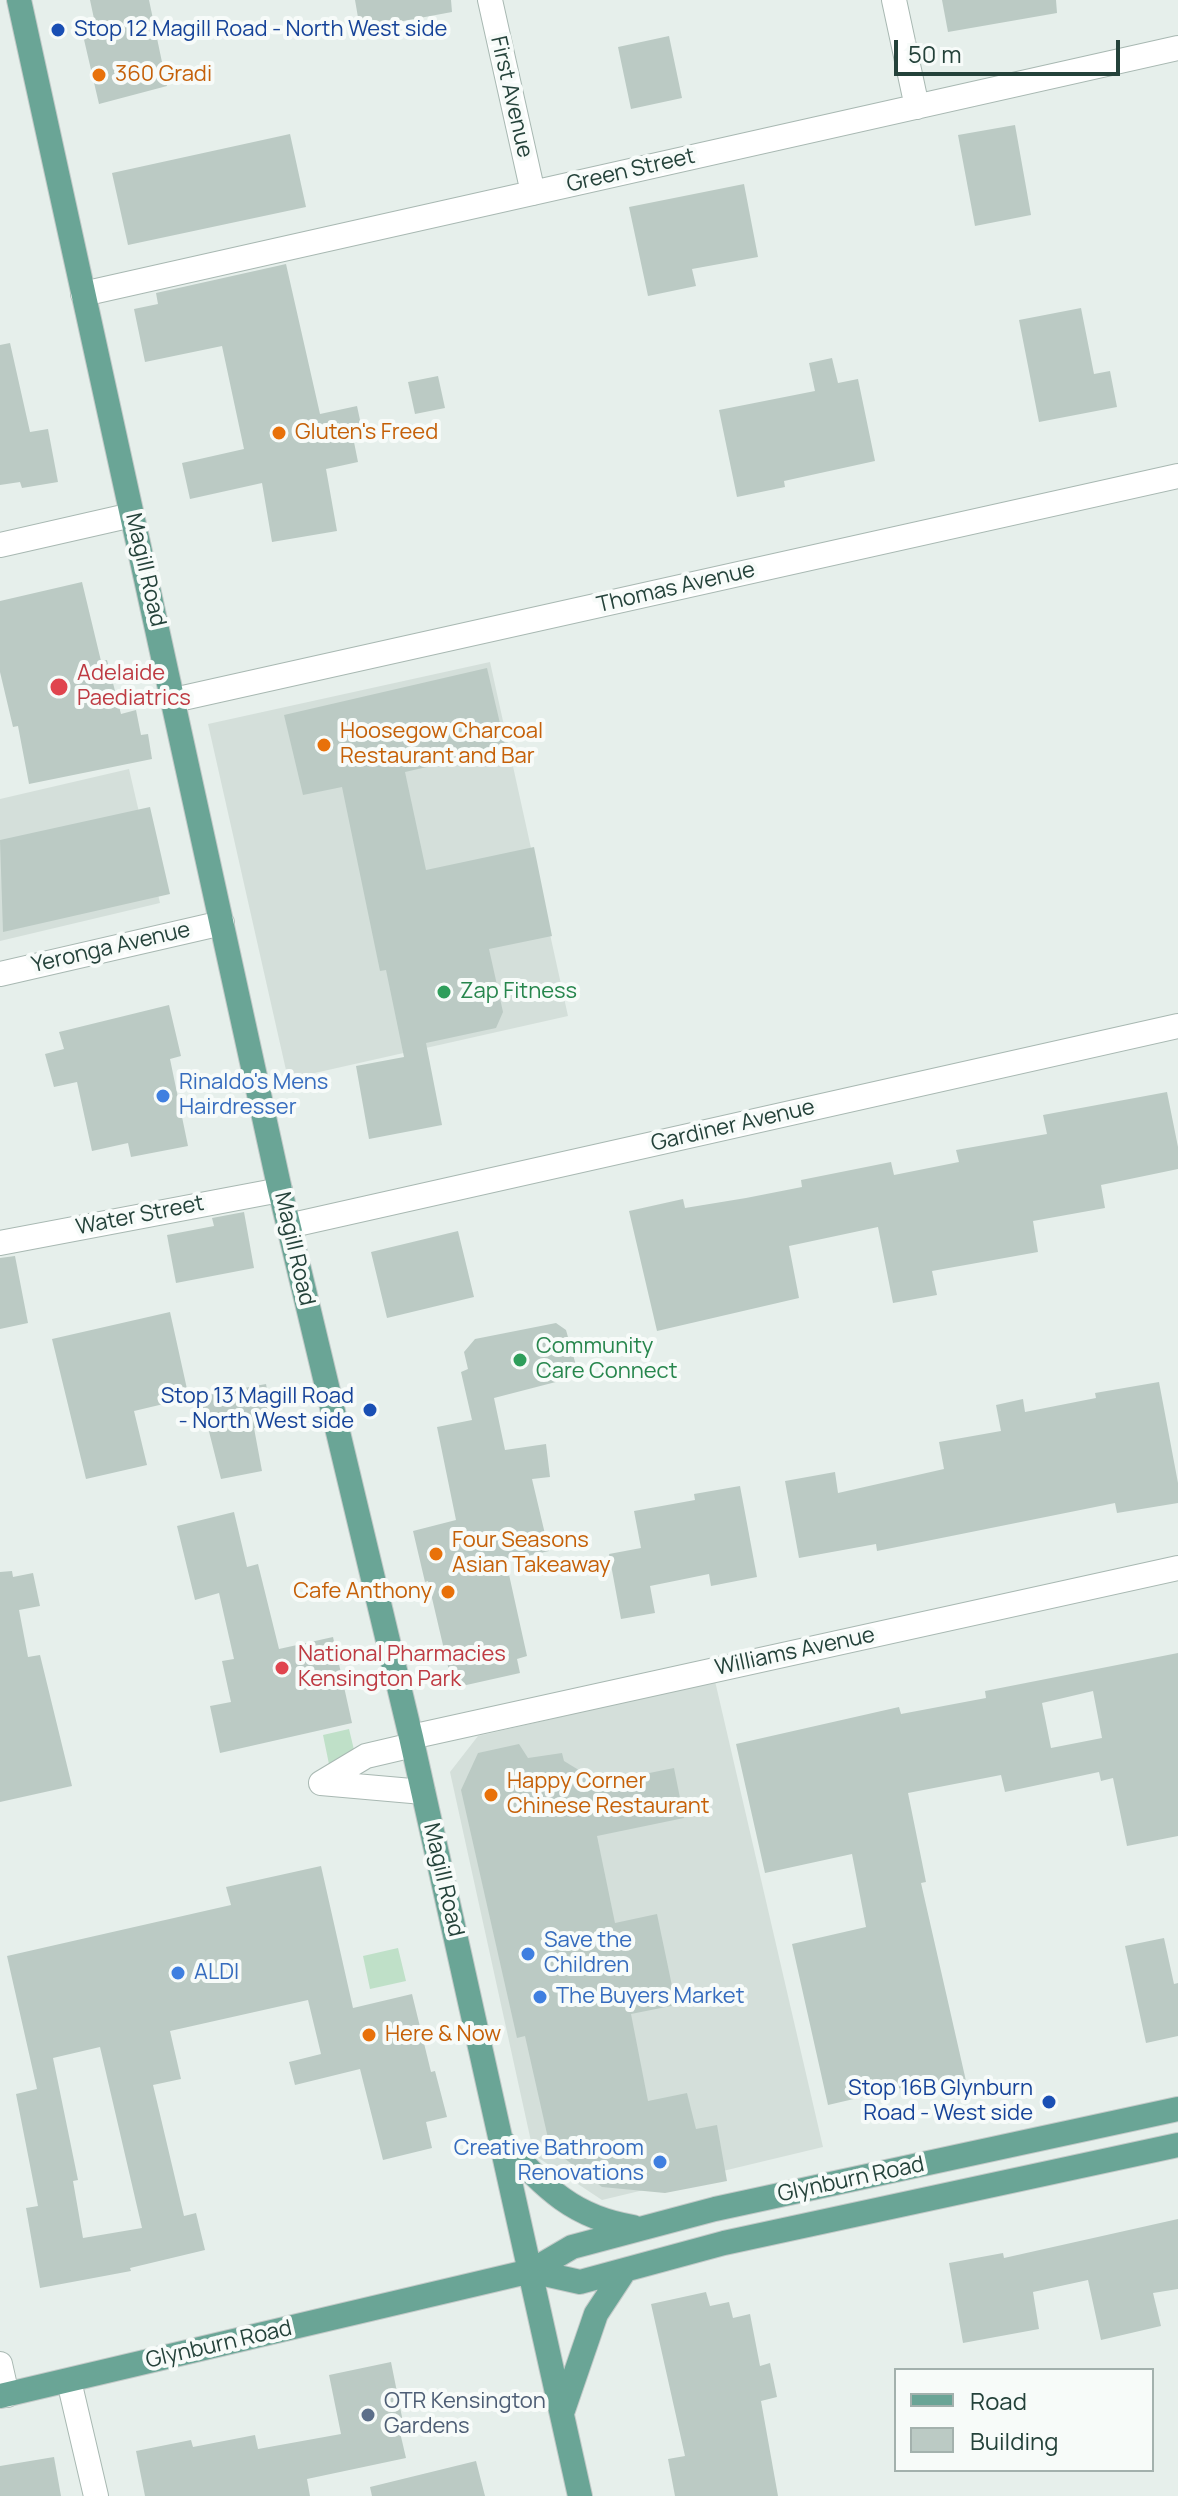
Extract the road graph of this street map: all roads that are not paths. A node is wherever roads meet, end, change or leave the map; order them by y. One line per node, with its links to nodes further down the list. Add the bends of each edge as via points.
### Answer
1 (19, 0): 7 (main road, Magill Road)
2 (490, 0): 6 (street, First Avenue)
3 (894, 0): 5 (street)
4 (1178, 48): 5 (street, Green Street)
5 (917, 107): 6 (street, Green Street)
6 (533, 193): 7 (street, Green Street)
7 (83, 294): 9 (main road, Magill Road)
8 (1178, 476): 11 (street, Thomas Avenue)
9 (132, 515): 10 (street); 11 (main road, Magill Road)
10 (0, 545)
11 (174, 700): 12 (main road, Magill Road)
12 (222, 923): 13 (street, Yeronga Avenue); 15 (main road, Magill Road)
13 (0, 974)
14 (1178, 1026): 16 (street, Gardiner Avenue)
15 (280, 1190): 16 (main road, Magill Road); 17 (street, Water Street)
16 (288, 1226): 19 (main road, Magill Road)
17 (0, 1243)
18 (1178, 1568): 19 (street, Williams Avenue)
19 (412, 1741): 20 (main road, Magill Road); 20 (street, Williams Avenue, via 366,1756 321,1783)
20 (423, 1792): 22 (main road, Magill Road)
21 (1178, 2109): 24 (main road, Glynburn Road)
22 (502, 2141): 24 (main road, via 550,2192 598,2221); 26 (main road, Magill Road)
23 (1178, 2145): 25 (main road, Glynburn Road, via 724,2243)
24 (641, 2229): 26 (main road, Glynburn Road, via 572,2247)
25 (625, 2270): 26 (main road, Glynburn Road, via 580,2282); 30 (main road, via 596,2314)
26 (531, 2271): 28 (main road, Glynburn Road); 30 (main road, Magill Road)
27 (0, 2364): 29 (street)
28 (69, 2381): 29 (main road, Glynburn Road); 31 (street)
29 (4, 2395)
30 (562, 2413): 32 (main road, Magill Road)
31 (96, 2496)
32 (580, 2496)

